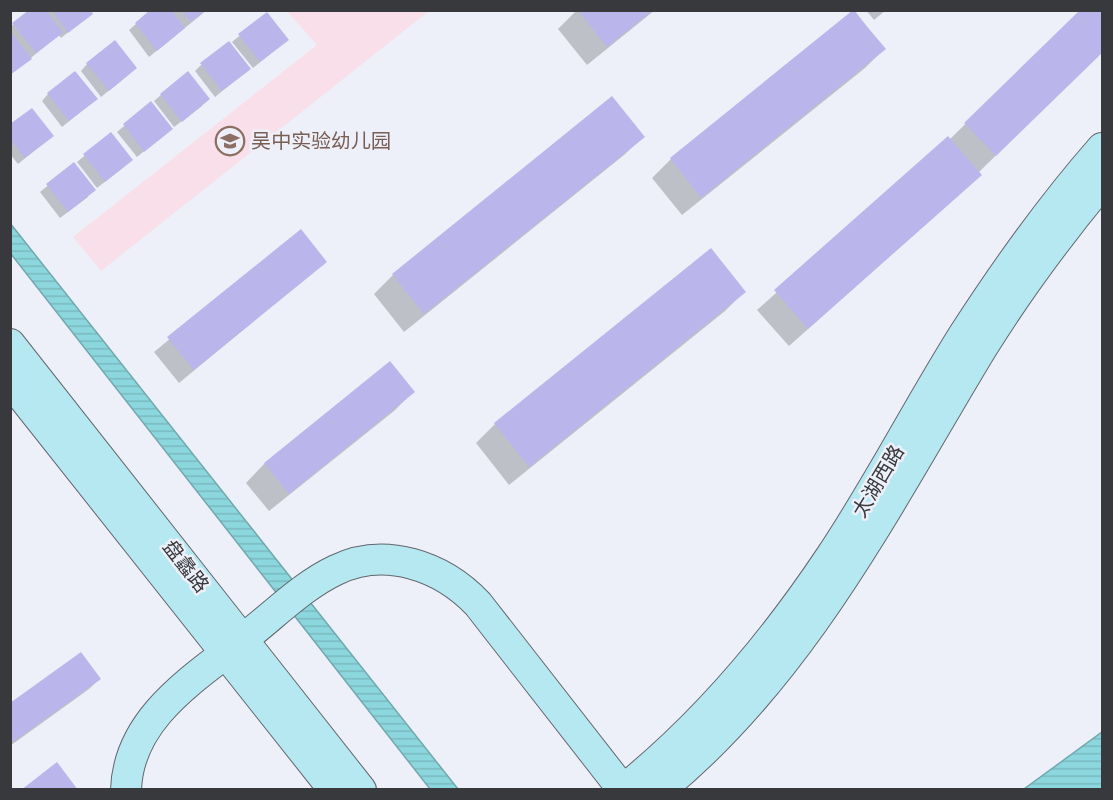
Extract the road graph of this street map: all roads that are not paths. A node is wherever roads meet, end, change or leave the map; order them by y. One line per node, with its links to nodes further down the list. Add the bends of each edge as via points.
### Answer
1 (1102, 148): 6 (main road, 太湖西路, via 995,288 831,557 753,661 686,735)
2 (1102, 183): 10 (main road, 太湖西路, via 983,347 883,518 816,618 732,720)
3 (10, 344): 5 (main road, 盘蠡路)
4 (10, 381): 5 (main road, 盘蠡路)
5 (234, 646): 6 (main road, via 336,570 372,560 414,564 459,586 486,614); 7 (main road, via 178,691 148,724 132,753); 8 (main road, 盘蠡路); 9 (main road, 盘蠡路)
6 (619, 785)
7 (126, 789)
8 (334, 789)
9 (361, 789)
10 (660, 789)

